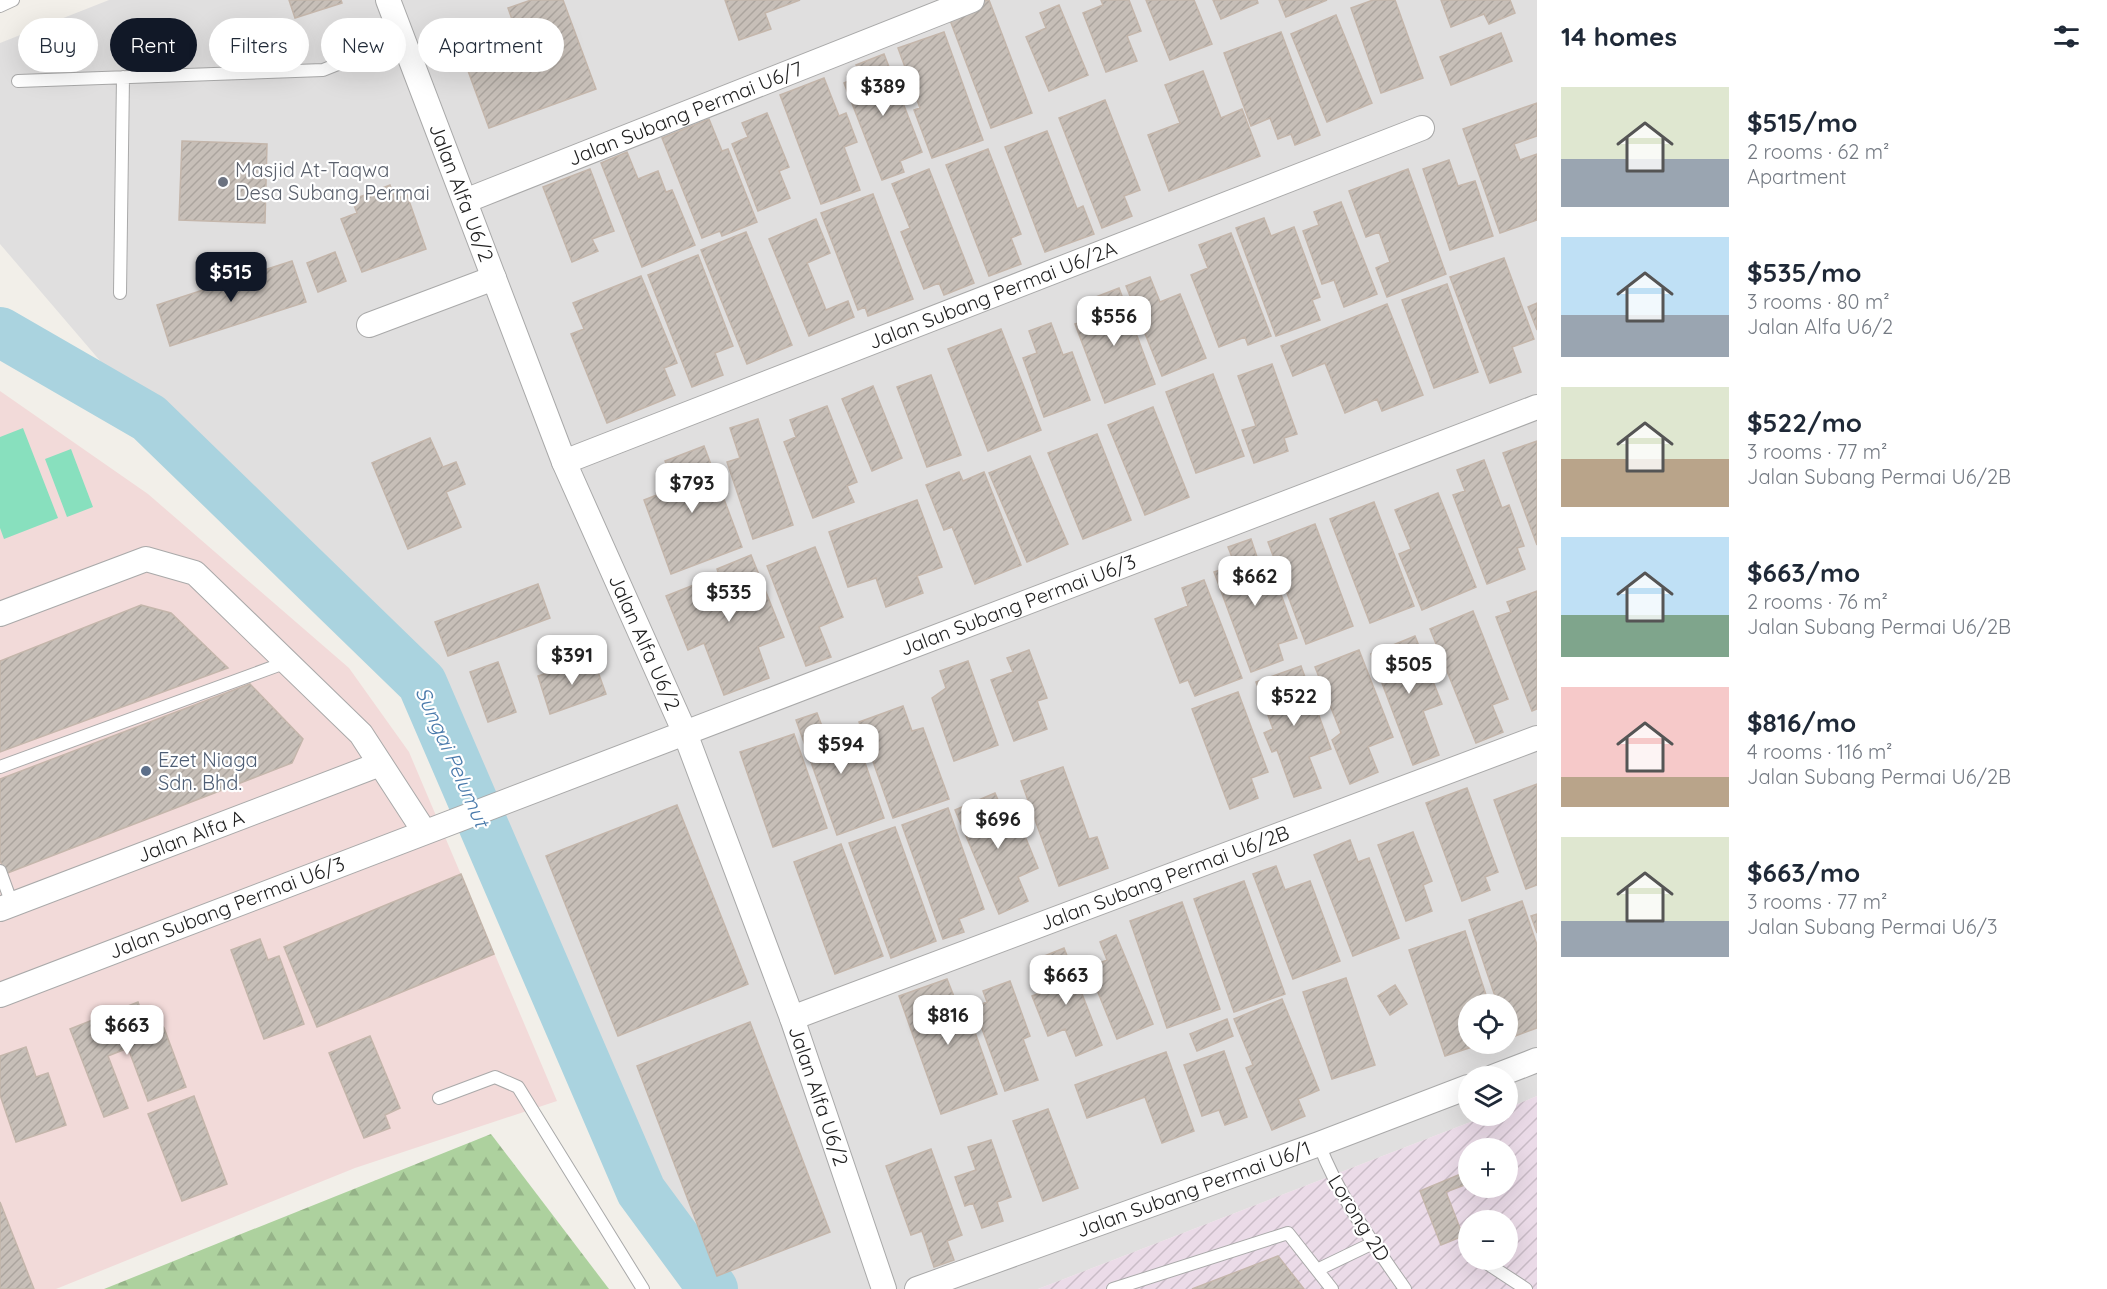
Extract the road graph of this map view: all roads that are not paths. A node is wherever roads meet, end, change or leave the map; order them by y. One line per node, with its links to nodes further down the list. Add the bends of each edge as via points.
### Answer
1 (13, 0): 4 (lane)
2 (388, 0): 5 (street, Jalan Alfa U6/2)
3 (972, 0): 11 (street, Jalan Subang Permai U6/7)
4 (0, 6)
5 (395, 18)
6 (406, 46): 11 (street, Jalan Alfa U6/2)
7 (321, 70): 8 (lane)
8 (123, 77): 9 (lane); 13 (lane)
9 (18, 81)
10 (1422, 129): 16 (street, Jalan Subang Permai U6/2A)
11 (465, 201): 12 (street, Jalan Alfa U6/2)
12 (494, 278): 14 (street); 16 (street, Jalan Alfa U6/2)
13 (120, 293)
14 (369, 326)
15 (1537, 407): 19 (street, Jalan Subang Permai U6/3)
16 (564, 462): 19 (street, Jalan Alfa U6/2)
17 (0, 614): 18 (street, via 146,559 195,573)
18 (287, 662): 21 (street, via 361,734); 22 (lane)
19 (685, 734): 23 (street, Jalan Subang Permai U6/3); 27 (street, Jalan Alfa U6/2)
20 (1537, 738): 27 (street, Jalan Subang Permai U6/2B)
21 (380, 764): 23 (street); 25 (street, Jalan Alfa A)
22 (0, 767)
23 (424, 831): 26 (street, Jalan Subang Permai U6/3)
24 (0, 871): 25 (lane)
25 (6, 906)
26 (0, 995)
27 (792, 1018): 37 (street, Jalan Alfa U6/2)
28 (1537, 1060): 29 (street)
29 (1518, 1067)
30 (1458, 1091): 32 (street, Jalan Subang Permai U6/1)
31 (439, 1098): 36 (lane, via 495,1077 518,1086)
32 (1319, 1144): 33 (lane, Lorong 2D, via 1331,1174); 38 (street, Jalan Subang Permai U6/1)
33 (1373, 1243): 34 (lane); 41 (lane, Lorong 2D)
34 (1317, 1270): 39 (lane, via 1288,1233); 40 (lane)
35 (1497, 1270): 42 (lane)
36 (643, 1289)
37 (884, 1289)
38 (917, 1289)
39 (1113, 1289)
40 (1332, 1289)
41 (1405, 1289)
42 (1526, 1289)

